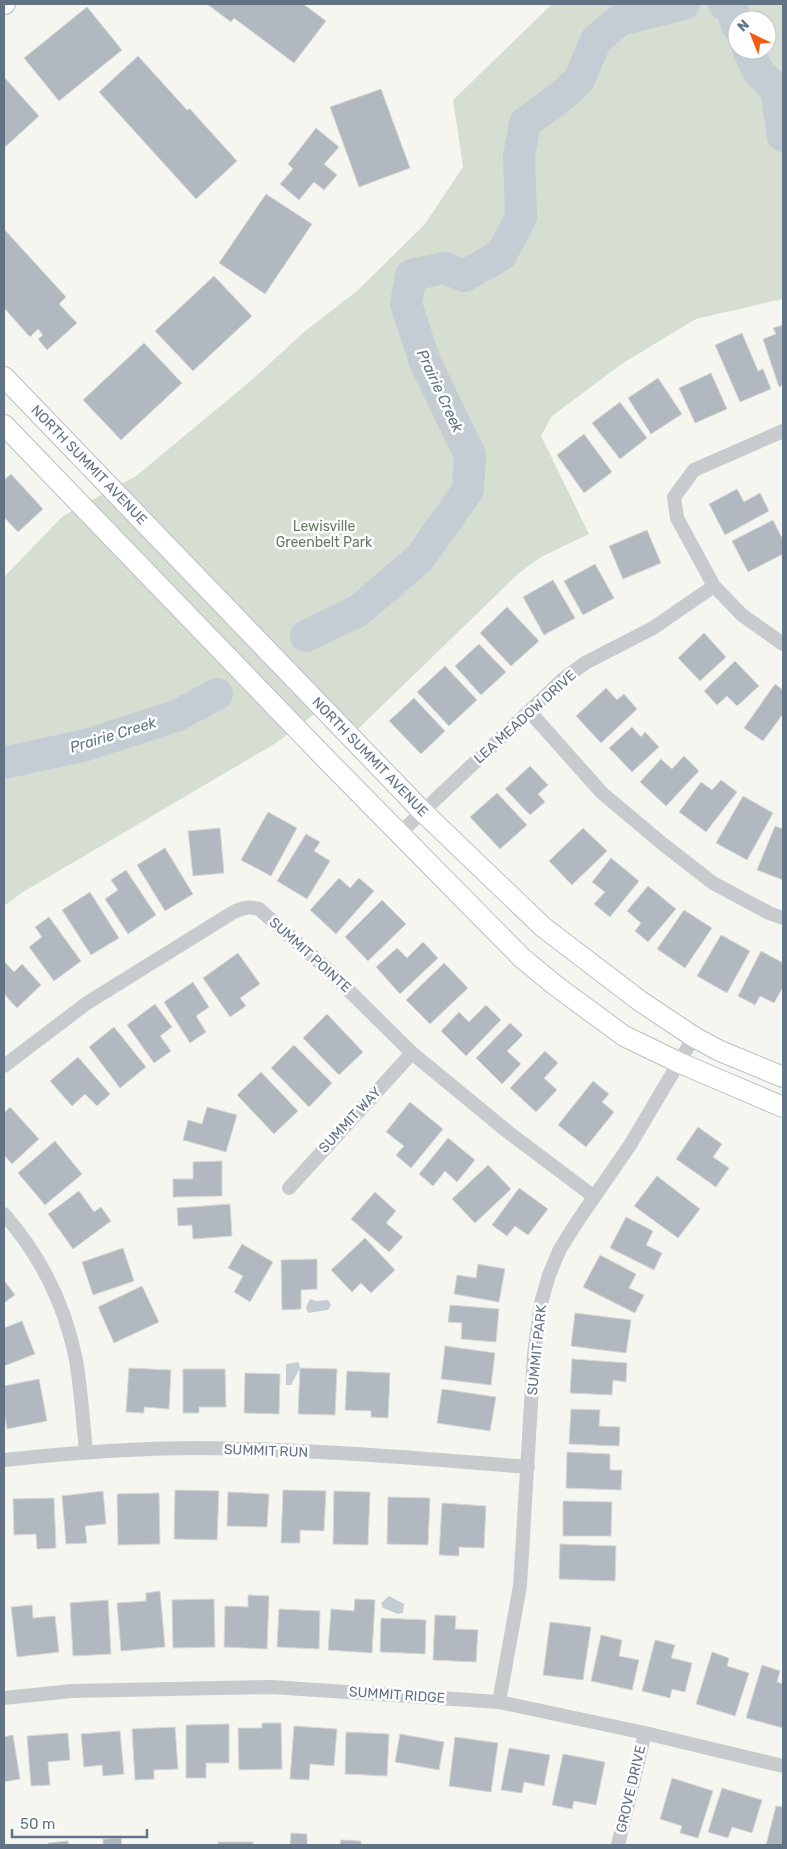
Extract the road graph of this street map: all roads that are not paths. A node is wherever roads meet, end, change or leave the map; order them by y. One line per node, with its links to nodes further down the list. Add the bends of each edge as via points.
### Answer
1 (4, 377): 7 (main road, NORTH SUMMIT AVENUE)
2 (4, 425): 8 (main road)
3 (783, 431): 4 (street, via 694,470 674,497 677,518)
4 (714, 586): 5 (street, via 742,615); 6 (street, LEA MEADOW DRIVE, via 653,628 585,663)
5 (783, 644)
6 (529, 712): 7 (street, LEA MEADOW DRIVE); 9 (street, via 602,792 664,845 713,883)
7 (422, 811): 8 (street, LEA MEADOW DRIVE); 10 (main road, NORTH SUMMIT AVENUE, via 543,927 640,1001)
8 (399, 834): 12 (main road, via 522,958 556,986 624,1036)
9 (783, 918)
10 (694, 1037): 12 (street, SUMMIT PARK); 14 (main road, NORTH SUMMIT AVENUE)
11 (412, 1053): 13 (street, SUMMIT POINTE, via 326,968 259,909 251,907 232,913 86,1003); 16 (street, SUMMIT WAY); 17 (street, SUMMIT POINTE)
12 (680, 1063): 15 (main road); 17 (street, SUMMIT PARK, via 630,1145)
13 (4, 1066)
14 (783, 1077)
15 (783, 1107)
16 (289, 1188)
17 (593, 1196): 21 (street, SUMMIT PARK, via 560,1249 541,1303 534,1354)
18 (4, 1214): 19 (street, via 44,1269 67,1325 76,1360)
19 (86, 1452): 20 (street, SUMMIT RUN); 21 (street, SUMMIT RUN, via 199,1448 399,1456)
20 (4, 1460)
21 (528, 1467): 23 (street, SUMMIT PARK, via 520,1586)
22 (4, 1698): 23 (street, SUMMIT RIDGE, via 72,1691 271,1687)
23 (499, 1702): 24 (street, SUMMIT RIDGE)
24 (645, 1733): 25 (street, SUMMIT RIDGE); 26 (street, GROVE DRIVE)
25 (783, 1766)
26 (618, 1845)

